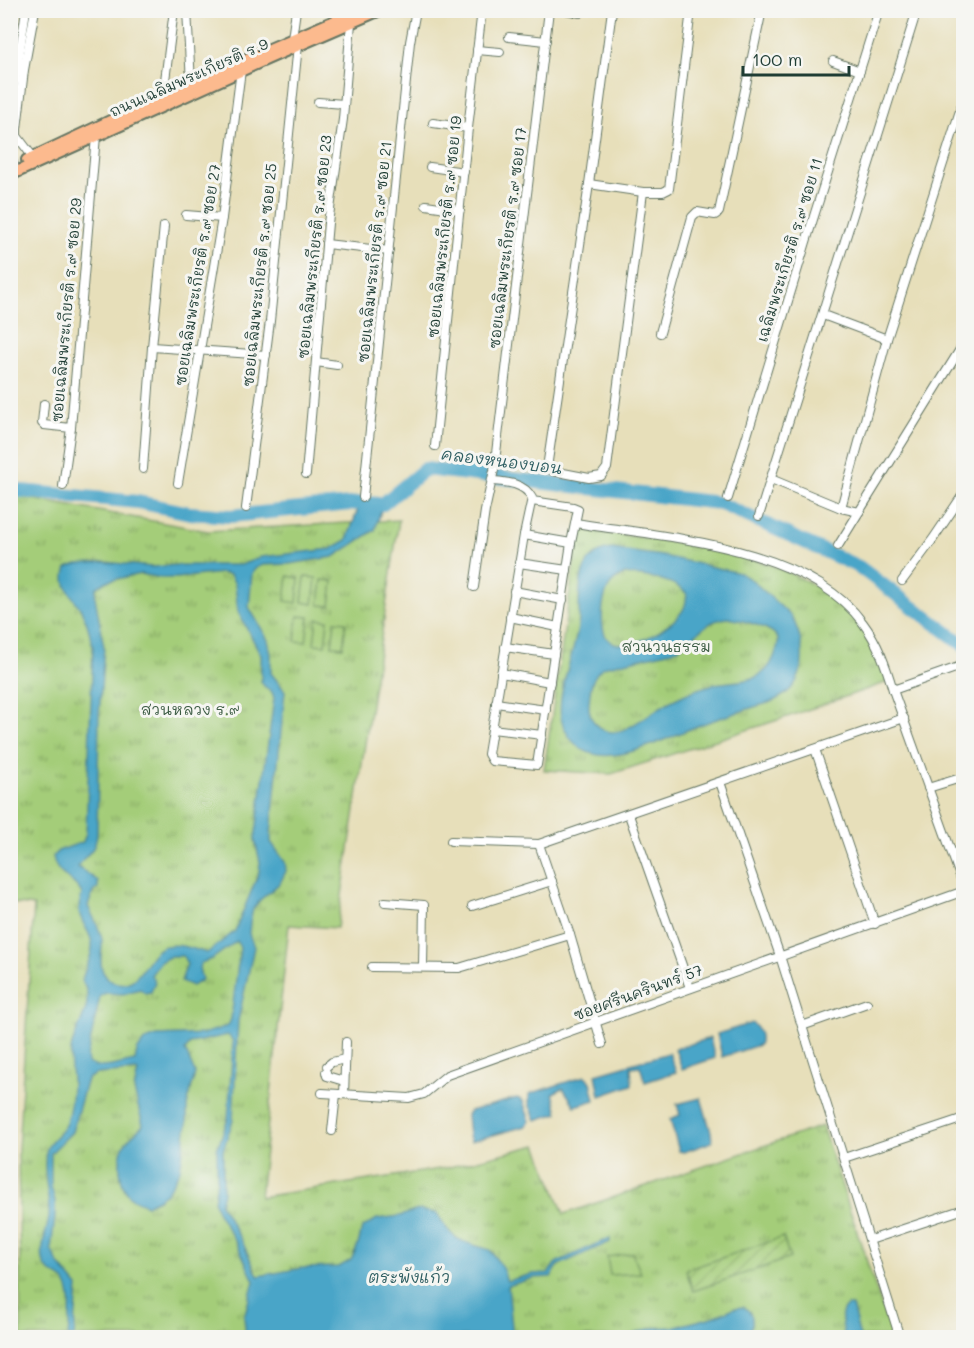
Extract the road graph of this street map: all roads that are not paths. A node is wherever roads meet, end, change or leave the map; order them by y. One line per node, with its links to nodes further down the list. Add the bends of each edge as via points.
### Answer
1 (26, 10): 24 (street)
2 (35, 10): 24 (street)
3 (174, 10): 28 (street)
4 (187, 10): 27 (street)
5 (296, 10): 20 (street, ซอยเฉลิมพระเกียรติ ร.๙ ซอย 25)
6 (380, 10): 17 (main road, ถนนเฉลิมพระเกียรติ ร.9)
7 (416, 10): 50 (street, ซอยเฉลิมพระเกียรติ ร.๙ ซอย 21)
8 (482, 10): 21 (street, ซอยเฉลิมพระเกียรติ ร.๙ ซอย 19)
9 (549, 10): 19 (street, ซอยเฉลิมพระเกียรติ ร.๙ ซอย 17)
10 (566, 10): 16 (street)
11 (612, 10): 42 (street)
12 (691, 10): 43 (street, via 669,189)
13 (762, 10): 52 (street, via 719,212 698,212 692,217)
14 (879, 10): 26 (street, เฉลิมพระเกียรติ ร.๙ ซอย 11)
15 (917, 10): 51 (street)
16 (580, 13)
17 (355, 14): 20 (main road, ถนนเฉลิมพระเกียรติ ร.9); 31 (street, ซอยเฉลิมพระเกียรติ ร.๙ ซอย 23)
18 (509, 37): 19 (street)
19 (546, 41): 67 (street, ซอยเฉลิมพระเกียรติ ร.๙ ซอย 17)
20 (295, 42): 25 (main road, ถนนเฉลิมพระเกียรติ ร.9); 27 (main road, ถนนเฉลิมพระเกียรติ ร.9); 57 (street, ซอยเฉลิมพระเกียรติ ร.๙ ซอย 25)
21 (477, 50): 22 (street); 34 (street, ซอยเฉลิมพระเกียรติ ร.๙ ซอย 19)
22 (501, 52)
23 (833, 61): 26 (street)
24 (21, 70): 32 (street); 36 (street)
25 (241, 70): 35 (main road, ถนนเฉลิมพระเกียรติ ร.9); 47 (street, ซอยเฉลิมพระเกียรติ ร.๙ ซอย 27)
26 (860, 71): 72 (street, เฉลิมพระเกียรติ ร.๙ ซอย 11)
27 (191, 83): 28 (main road, ถนนเฉลิมพระเกียรติ ร.9)
28 (163, 96): 38 (main road, ถนนเฉลิมพระเกียรติ ร.9)
29 (963, 98): 53 (street)
30 (318, 102): 31 (street)
31 (344, 104): 49 (street, ซอยเฉลิมพระเกียรติ ร.๙ ซอย 23)
32 (10, 115)
33 (434, 123): 34 (street)
34 (468, 129): 41 (street, ซอยเฉลิมพระเกียรติ ร.๙ ซอย 19)
35 (96, 136): 40 (main road, ถนนเฉลิมพระเกียรติ ร.9); 62 (street, ซอยเฉลิมพระเกียรติ ร.๙ ซอย 29)
36 (14, 137): 38 (street)
37 (10, 153): 40 (street)
38 (33, 157): 40 (main road, ถนนเฉลิมพระเกียรติ ร.9)
39 (430, 166): 41 (street)
40 (12, 169)
41 (464, 172): 45 (street, ซอยเฉลิมพระเกียรติ ร.๙ ซอย 19)
42 (589, 184): 43 (street); 43 (street, via 548,461 553,471 589,477 601,476 607,468)
43 (643, 192)
44 (426, 205): 45 (street)
45 (460, 210): 63 (street, ซอยเฉลิมพระเกียรติ ร.๙ ซอย 19)
46 (186, 215): 47 (street)
47 (222, 218): 56 (street, ซอยเฉลิมพระเกียรติ ร.๙ ซอย 27)
48 (164, 226): 55 (street)
49 (326, 244): 50 (street); 59 (street, ซอยเฉลิมพระเกียรติ ร.๙ ซอย 23)
50 (389, 251): 71 (street, ซอยเฉลิมพระเกียรติ ร.๙ ซอย 21)
51 (824, 315): 53 (street); 66 (street)
52 (660, 333)
53 (887, 339): 75 (street)
54 (963, 343): 58 (street)
55 (152, 347): 56 (street); 64 (street)
56 (200, 350): 57 (street); 68 (street, ซอยเฉลิมพระเกียรติ ร.๙ ซอย 27)
57 (266, 355): 74 (street, ซอยเฉลิมพระเกียรติ ร.๙ ซอย 25)
58 (961, 355): 76 (street)
59 (316, 362): 60 (street); 65 (street, ซอยเฉลิมพระเกียรติ ร.๙ ซอย 23)
60 (337, 365)
61 (44, 404): 62 (street, via 44,425)
62 (71, 428): 69 (street, ซอยเฉลิมพระเกียรติ ร.๙ ซอย 29)
63 (435, 446)
64 (143, 469)
65 (306, 474)
66 (771, 479): 75 (street); 77 (street)
67 (492, 481): 73 (street, via 517,485 529,493); 85 (street, ซอยเฉลิมพระเกียรติ ร.๙ ซอย 17)
68 (178, 483)
69 (63, 486)
70 (963, 493): 84 (street)
71 (363, 497)
72 (728, 498)
73 (532, 501): 78 (street, via 578,509); 79 (street)
74 (246, 508)
75 (841, 508): 76 (street)
76 (859, 512): 81 (street)
77 (759, 516)
78 (575, 523): 80 (street); 95 (street, via 729,548 813,580 863,622 882,655)
79 (524, 535): 80 (street); 82 (street)
80 (571, 543): 83 (street)
81 (838, 546)
82 (519, 563): 83 (street); 86 (street)
83 (567, 570): 87 (street)
84 (902, 580)
85 (474, 587)
86 (514, 591): 87 (street); 88 (street)
87 (562, 600): 89 (street)
88 (510, 617): 89 (street); 90 (street)
89 (558, 627): 91 (street)
90 (505, 647): 91 (street); 93 (street)
91 (554, 654): 94 (street)
92 (963, 665): 95 (street)
93 (501, 673): 94 (street); 96 (street)
94 (550, 682): 97 (street)
95 (893, 690): 98 (street)
96 (496, 703): 97 (street); 99 (street)
97 (546, 710): 100 (street)
98 (904, 718): 101 (street); 104 (street)
99 (492, 729): 100 (street); 100 (street, via 488,754 492,761 537,765)
100 (542, 735)
101 (815, 749): 103 (street); 112 (street)
102 (963, 777): 104 (street)
103 (720, 782): 105 (street); 114 (street)
104 (928, 788): 109 (street)
105 (629, 814): 107 (street); 117 (street)
106 (451, 842): 107 (street)
107 (539, 844): 108 (street)
108 (552, 881): 111 (street); 113 (street)
109 (963, 889): 112 (street, ซอยศรีนครินทร์ 57)
110 (385, 902): 116 (street, via 424,905)
111 (472, 906)
112 (875, 924): 114 (street, ซอยศรีนครินทร์ 57)
113 (570, 935): 116 (street, via 459,968); 119 (street)
114 (780, 956): 117 (street, ซอยศรีนครินทร์ 57); 120 (street)
115 (372, 967): 116 (street)
116 (423, 968)
117 (690, 988): 119 (street, ซอยศรีนครินทร์ 57)
118 (867, 1003): 120 (street)
119 (596, 1022): 122 (street); 126 (street, ซอยศรีนครินทร์ 57, via 447,1075 424,1094 409,1098)
120 (802, 1026): 129 (street)
121 (346, 1042): 123 (street)
122 (602, 1044)
123 (345, 1059): 124 (street); 124 (street, via 332,1062 327,1069 327,1076)
124 (344, 1081): 126 (street)
125 (322, 1093): 126 (street, ซอยศรีนครินทร์ 57)
126 (340, 1094): 128 (street)
127 (963, 1118): 129 (street)
128 (332, 1131)
129 (844, 1158): 131 (street)
130 (963, 1212): 131 (street)
131 (870, 1240): 132 (street)
132 (900, 1338)

